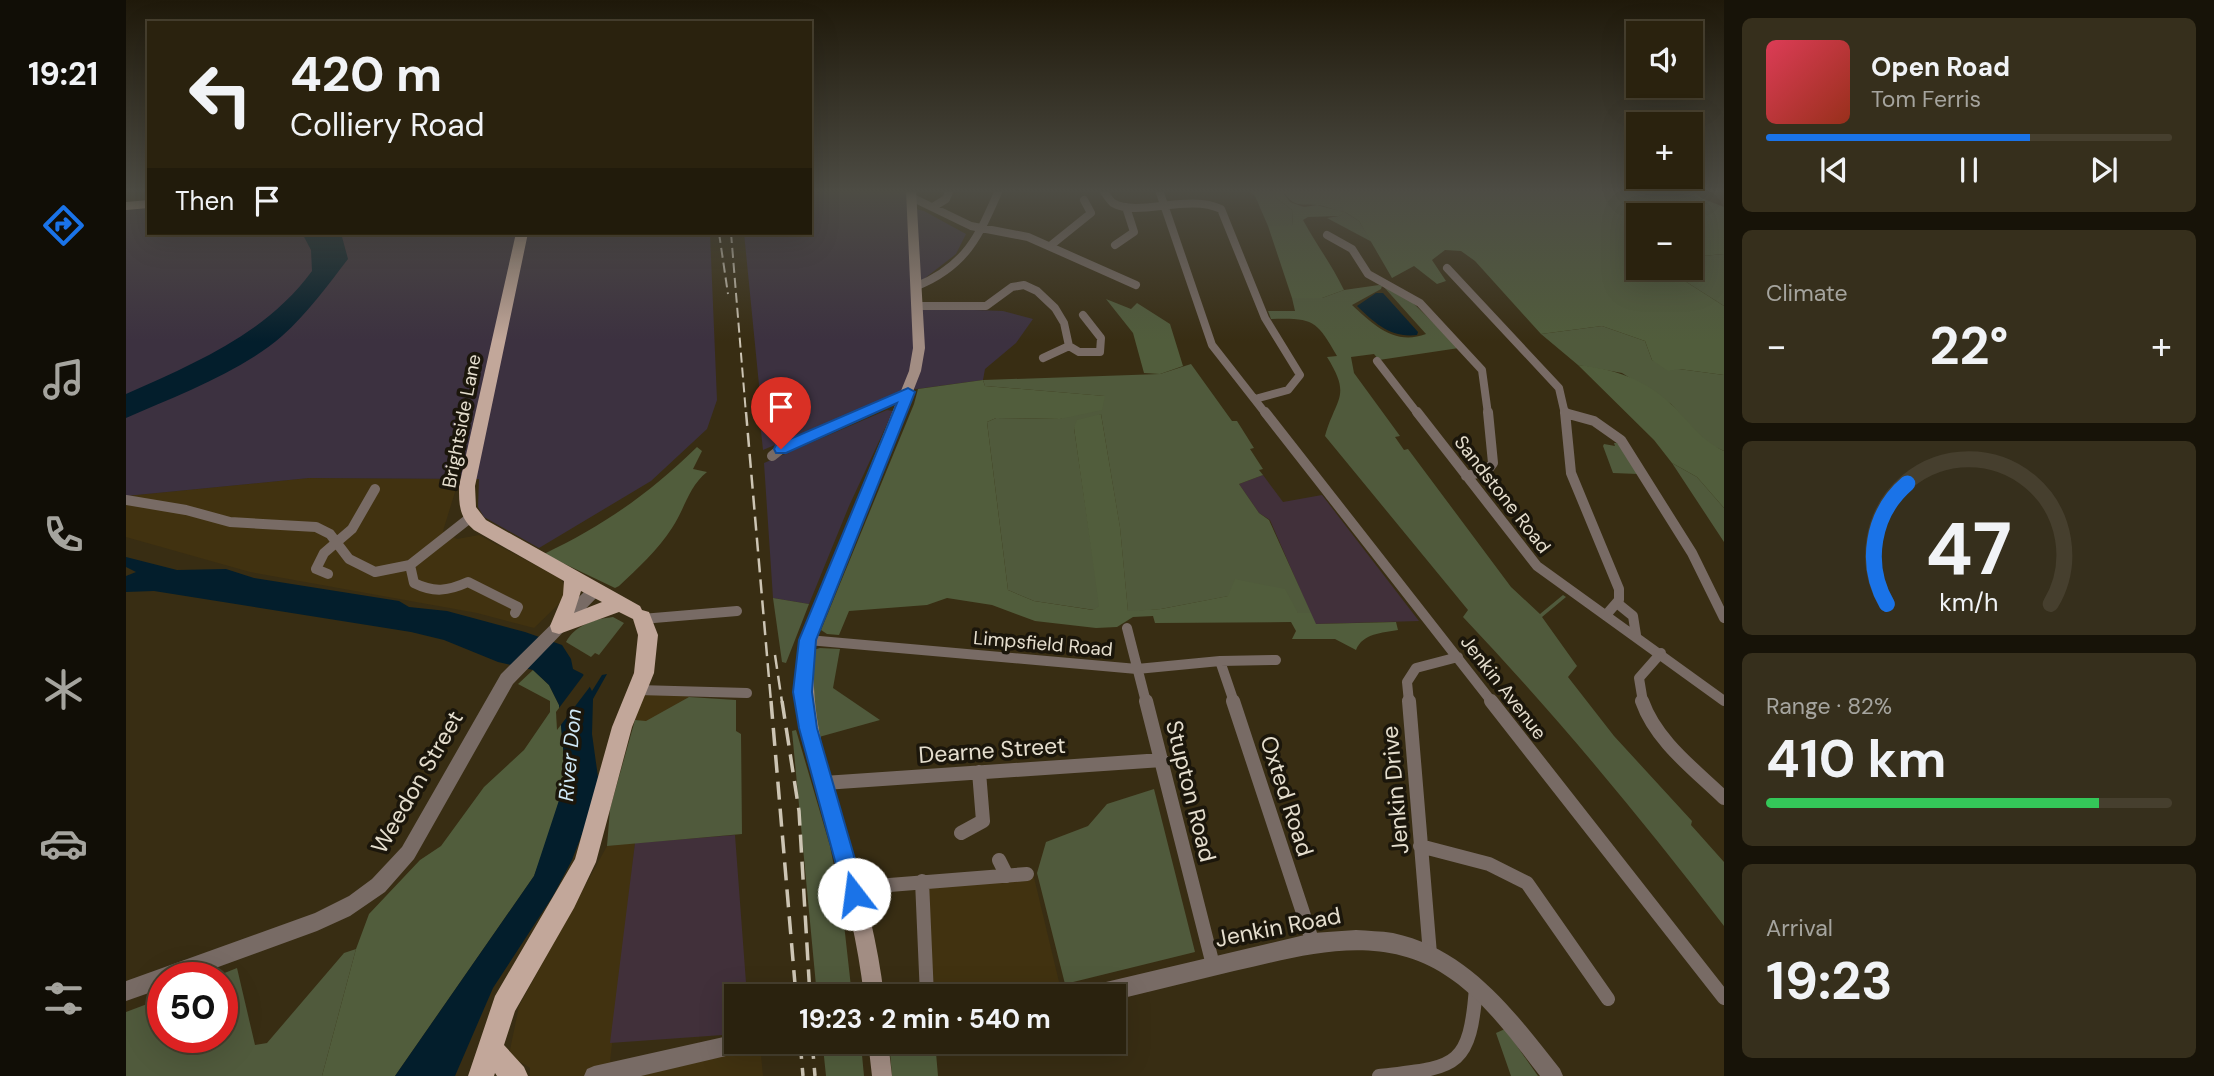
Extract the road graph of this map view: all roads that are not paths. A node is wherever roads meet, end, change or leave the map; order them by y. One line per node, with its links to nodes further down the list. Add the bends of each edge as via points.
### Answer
1 (520, 240): 27 (main road, Brightside Lane, via 466,491)
2 (914, 240): 14 (main road)
3 (975, 240): 14 (street, via 965,258)
4 (1035, 240): 11 (street)
5 (1056, 240): 11 (street)
6 (1122, 240): 10 (street)
7 (1176, 240): 21 (street, Jenkin Avenue, via 1210,341)
8 (1234, 240): 21 (street, via 1265,318 1300,379 1294,388)
9 (1336, 240): 24 (street, via 1352,249 1368,274 1420,303 1482,370 1493,463 1487,471)
10 (1115, 245)
11 (1049, 246): 13 (street)
12 (1447, 268): 22 (street, via 1553,378 1563,396)
13 (1136, 285)
14 (917, 286): 15 (main road)
15 (917, 306): 17 (street, via 986,306 1007,290 1025,285 1035,289 1063,320); 20 (main road, via 918,359)
16 (1100, 319): 17 (street, via 1085,317 1101,338 1100,352 1079,352)
17 (1069, 346): 18 (street, via 1047,356)
18 (1043, 347)
19 (1377, 361): 24 (street, Sandstone Road)
20 (908, 392): 23 (street); 42 (main road)
21 (1255, 399): 44 (street, Jenkin Avenue)
22 (1565, 413): 33 (street, via 1570,473 1618,585); 38 (street, via 1594,421 1621,440 1692,552)
23 (772, 456)
24 (1466, 476): 37 (street, Sandstone Road, via 1537,566)
25 (374, 489): 28 (street, via 352,529)
26 (126, 500): 28 (street, via 230,522 316,527)
27 (471, 517): 29 (street); 31 (main road)
28 (338, 543): 29 (street, via 349,559 375,572); 30 (street, via 318,561 316,569)
29 (410, 565): 35 (street, via 414,583 431,592 468,582 518,607)
30 (328, 574)
31 (573, 578): 32 (main road); 40 (main road, via 572,595)
32 (595, 590): 36 (main road); 40 (street, Weedon Street)
33 (1617, 603): 37 (street); 41 (street, via 1633,616)
34 (737, 611): 36 (street)
35 (515, 613)
36 (634, 613): 40 (main road); 48 (main road, via 647,628 648,649)
37 (1606, 615): 41 (street, Sandstone Road)
38 (1724, 618)
39 (1127, 628): 47 (street, Stupton Road)
40 (555, 630): 69 (street, Weedon Street, via 507,679 391,876 357,903 328,918)
41 (1636, 635): 43 (street, Sandstone Road)
42 (807, 640): 47 (street, Limpsfield Road); 53 (main road, via 804,709)
43 (1661, 653): 50 (street, Sandstone Road); 54 (street, via 1639,678 1644,711)
44 (1458, 657): 56 (street, Jenkin Drive, via 1416,668 1407,682); 70 (street, Jenkin Avenue)
45 (1276, 660): 46 (street, Limpsfield Road)
46 (1220, 661): 47 (street, Limpsfield Road); 62 (street, Oxted Road)
47 (1137, 668): 51 (street, Stupton Road)
48 (638, 690): 49 (street); 74 (main road, via 622,727 585,862 503,1005)
49 (747, 693)
50 (1724, 701)
51 (1162, 760): 52 (street, Dearne Street); 64 (street, Stupton Road)
52 (979, 772): 53 (street, Dearne Street); 55 (street, via 987,827)
53 (824, 783): 61 (main road)
54 (1724, 798)
55 (961, 833)
56 (1420, 846): 63 (street, Jenkin Drive); 71 (street, via 1487,863 1527,883)
57 (999, 860): 59 (street)
58 (1027, 874): 59 (street)
59 (1007, 876): 60 (street)
60 (922, 881): 61 (street, via 877,886); 66 (street)
61 (854, 894): 65 (main road)
62 (1313, 943): 63 (street, Jenkin Road, via 1361,939); 64 (street, Jenkin Road)
63 (1430, 954): 67 (street, Jenkin Road)
64 (1213, 965): 68 (street, Jenkin Road)
65 (872, 984)
66 (926, 984)
67 (1476, 986): 79 (street, via 1474,1029 1460,1057 1441,1068); 80 (street, Jenkin Road)
68 (1126, 987)
69 (126, 991)
70 (1724, 998)
71 (1608, 999)
72 (724, 1047): 77 (street)
73 (879, 1054): 78 (main road)
74 (493, 1055): 75 (main road); 76 (main road)
75 (481, 1076)
76 (515, 1076)
77 (594, 1076)
78 (882, 1076)
79 (1379, 1076)
80 (1553, 1076)

